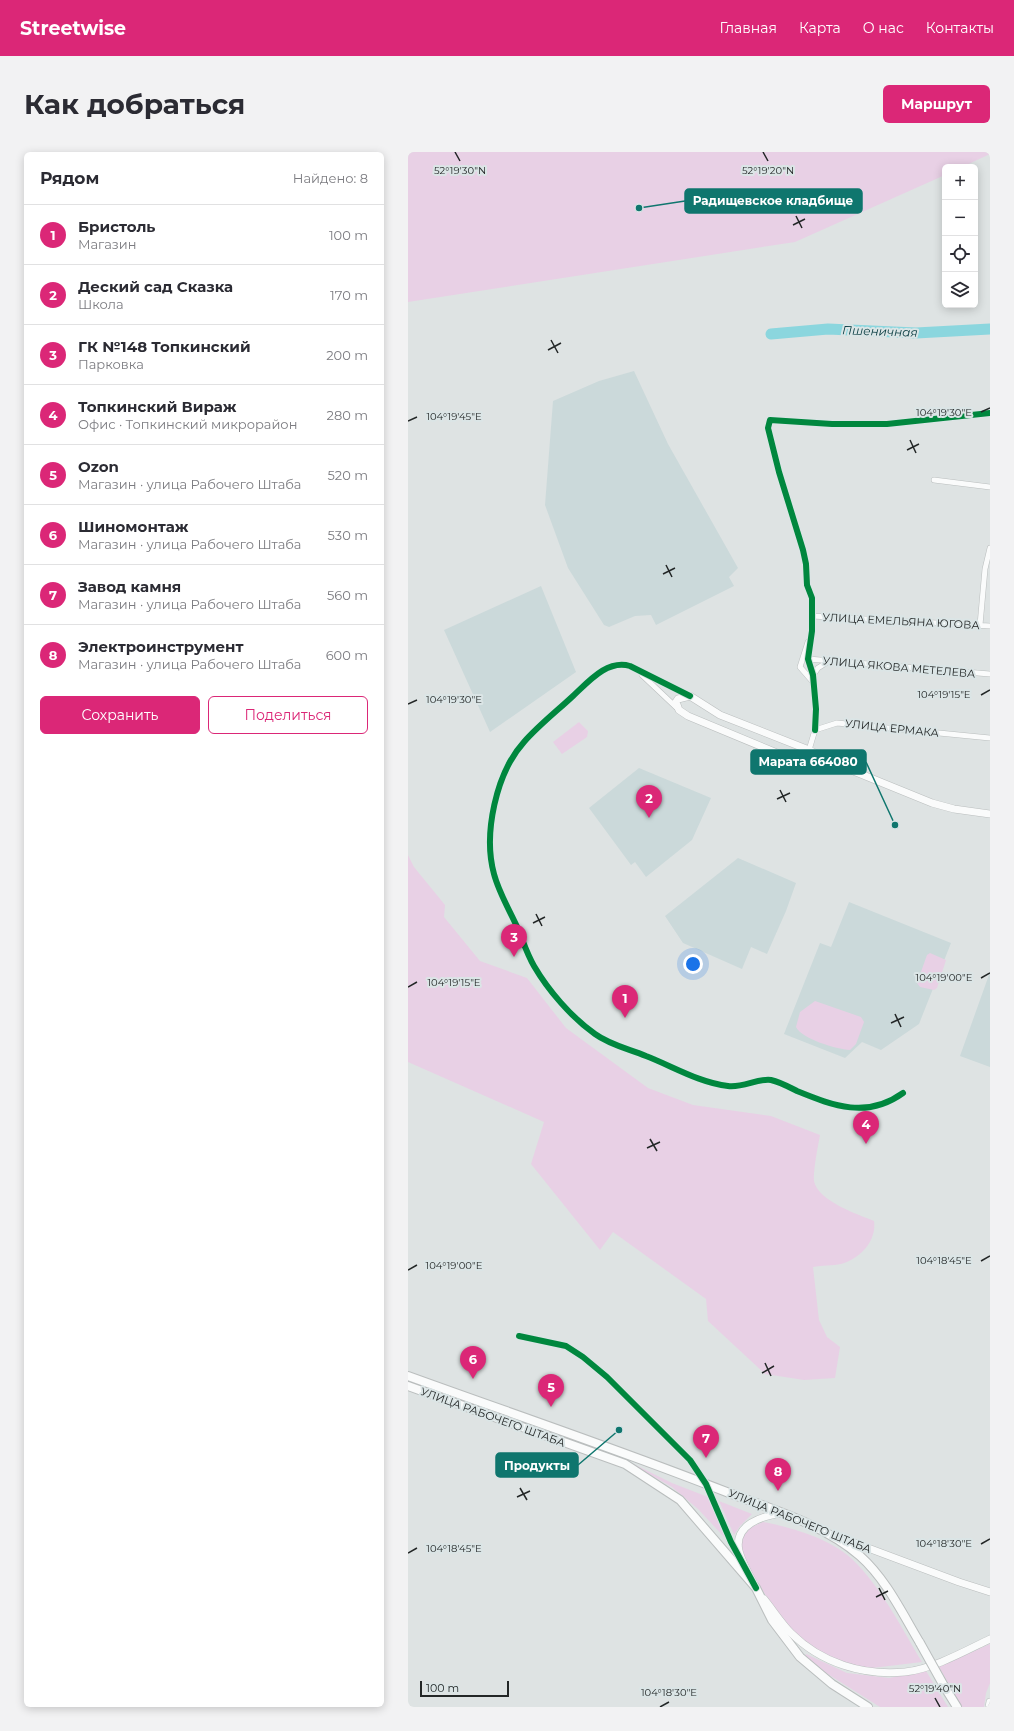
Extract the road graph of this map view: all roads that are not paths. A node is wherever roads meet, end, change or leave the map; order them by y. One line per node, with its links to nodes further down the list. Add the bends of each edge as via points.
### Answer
1 (990, 413): 5 (street, via 887,424 770,420 768,428 772,446 803,550 807,585 812,598)
2 (934, 480): 3 (street)
3 (990, 487)
4 (990, 548): 6 (street, via 985,569)
5 (812, 616): 6 (street, УЛИЦА ЕМЕЛЬЯНА ЮГОВА); 8 (street)
6 (980, 625): 7 (street, УЛИЦА ЕМЕЛЬЯНА ЮГОВА)
7 (990, 626)
8 (812, 631): 9 (street); 14 (street, via 800,667)
9 (808, 659): 10 (street, УЛИЦА ЯКОВА МЕТЕЛЕВА); 13 (street)
10 (829, 661): 12 (street, УЛИЦА ЯКОВА МЕТЕЛЕВА); 13 (street)
11 (639, 671): 15 (street); 16 (street); 22 (street, via 622,663 596,676 523,743 498,790 491,825 490,850 494,874 538,972 570,1012 595,1035 696,1077 729,1086 744,1086 770,1080 845,1108 876,1106)
12 (990, 674)
13 (813, 675): 14 (street)
14 (813, 682): 17 (street)
15 (690, 696): 16 (main road, via 678,699 676,702); 19 (main road, via 720,715)
16 (679, 710): 20 (main road, via 759,747 794,760)
17 (815, 730): 18 (street, УЛИЦА ЕРМАКА, via 837,723); 19 (street)
18 (990, 738)
19 (809, 750): 20 (main road)
20 (841, 766): 21 (main road, via 936,805)
21 (990, 814)
22 (903, 1093)
23 (519, 1336): 26 (street, via 566,1346 582,1357 607,1377 690,1460)
24 (408, 1376): 26 (main road, УЛИЦА РАБОЧЕГО ШТАБА)
25 (408, 1386): 29 (main road, УЛИЦА РАБОЧЕГО ШТАБА, via 625,1464 680,1500)
26 (706, 1484): 27 (main road, УЛИЦА РАБОЧЕГО ШТАБА); 29 (street, via 731,1542)
27 (782, 1513): 28 (main road, УЛИЦА РАБОЧЕГО ШТАБА); 29 (main road, via 756,1519 748,1524 739,1541 739,1550)
28 (828, 1533): 30 (main road, УЛИЦА РАБОЧЕГО ШТАБА); 34 (main road, bridge, via 859,1555 888,1589)
29 (756, 1588): 31 (main road, УЛИЦА РАБОЧЕГО ШТАБА, via 791,1633 825,1658 841,1666 882,1673 906,1672 942,1662); 33 (main road, via 772,1620 800,1657 832,1684)
30 (990, 1592)
31 (990, 1639)
32 (990, 1702): 35 (main road)
33 (868, 1707)
34 (957, 1707)
35 (989, 1707)

